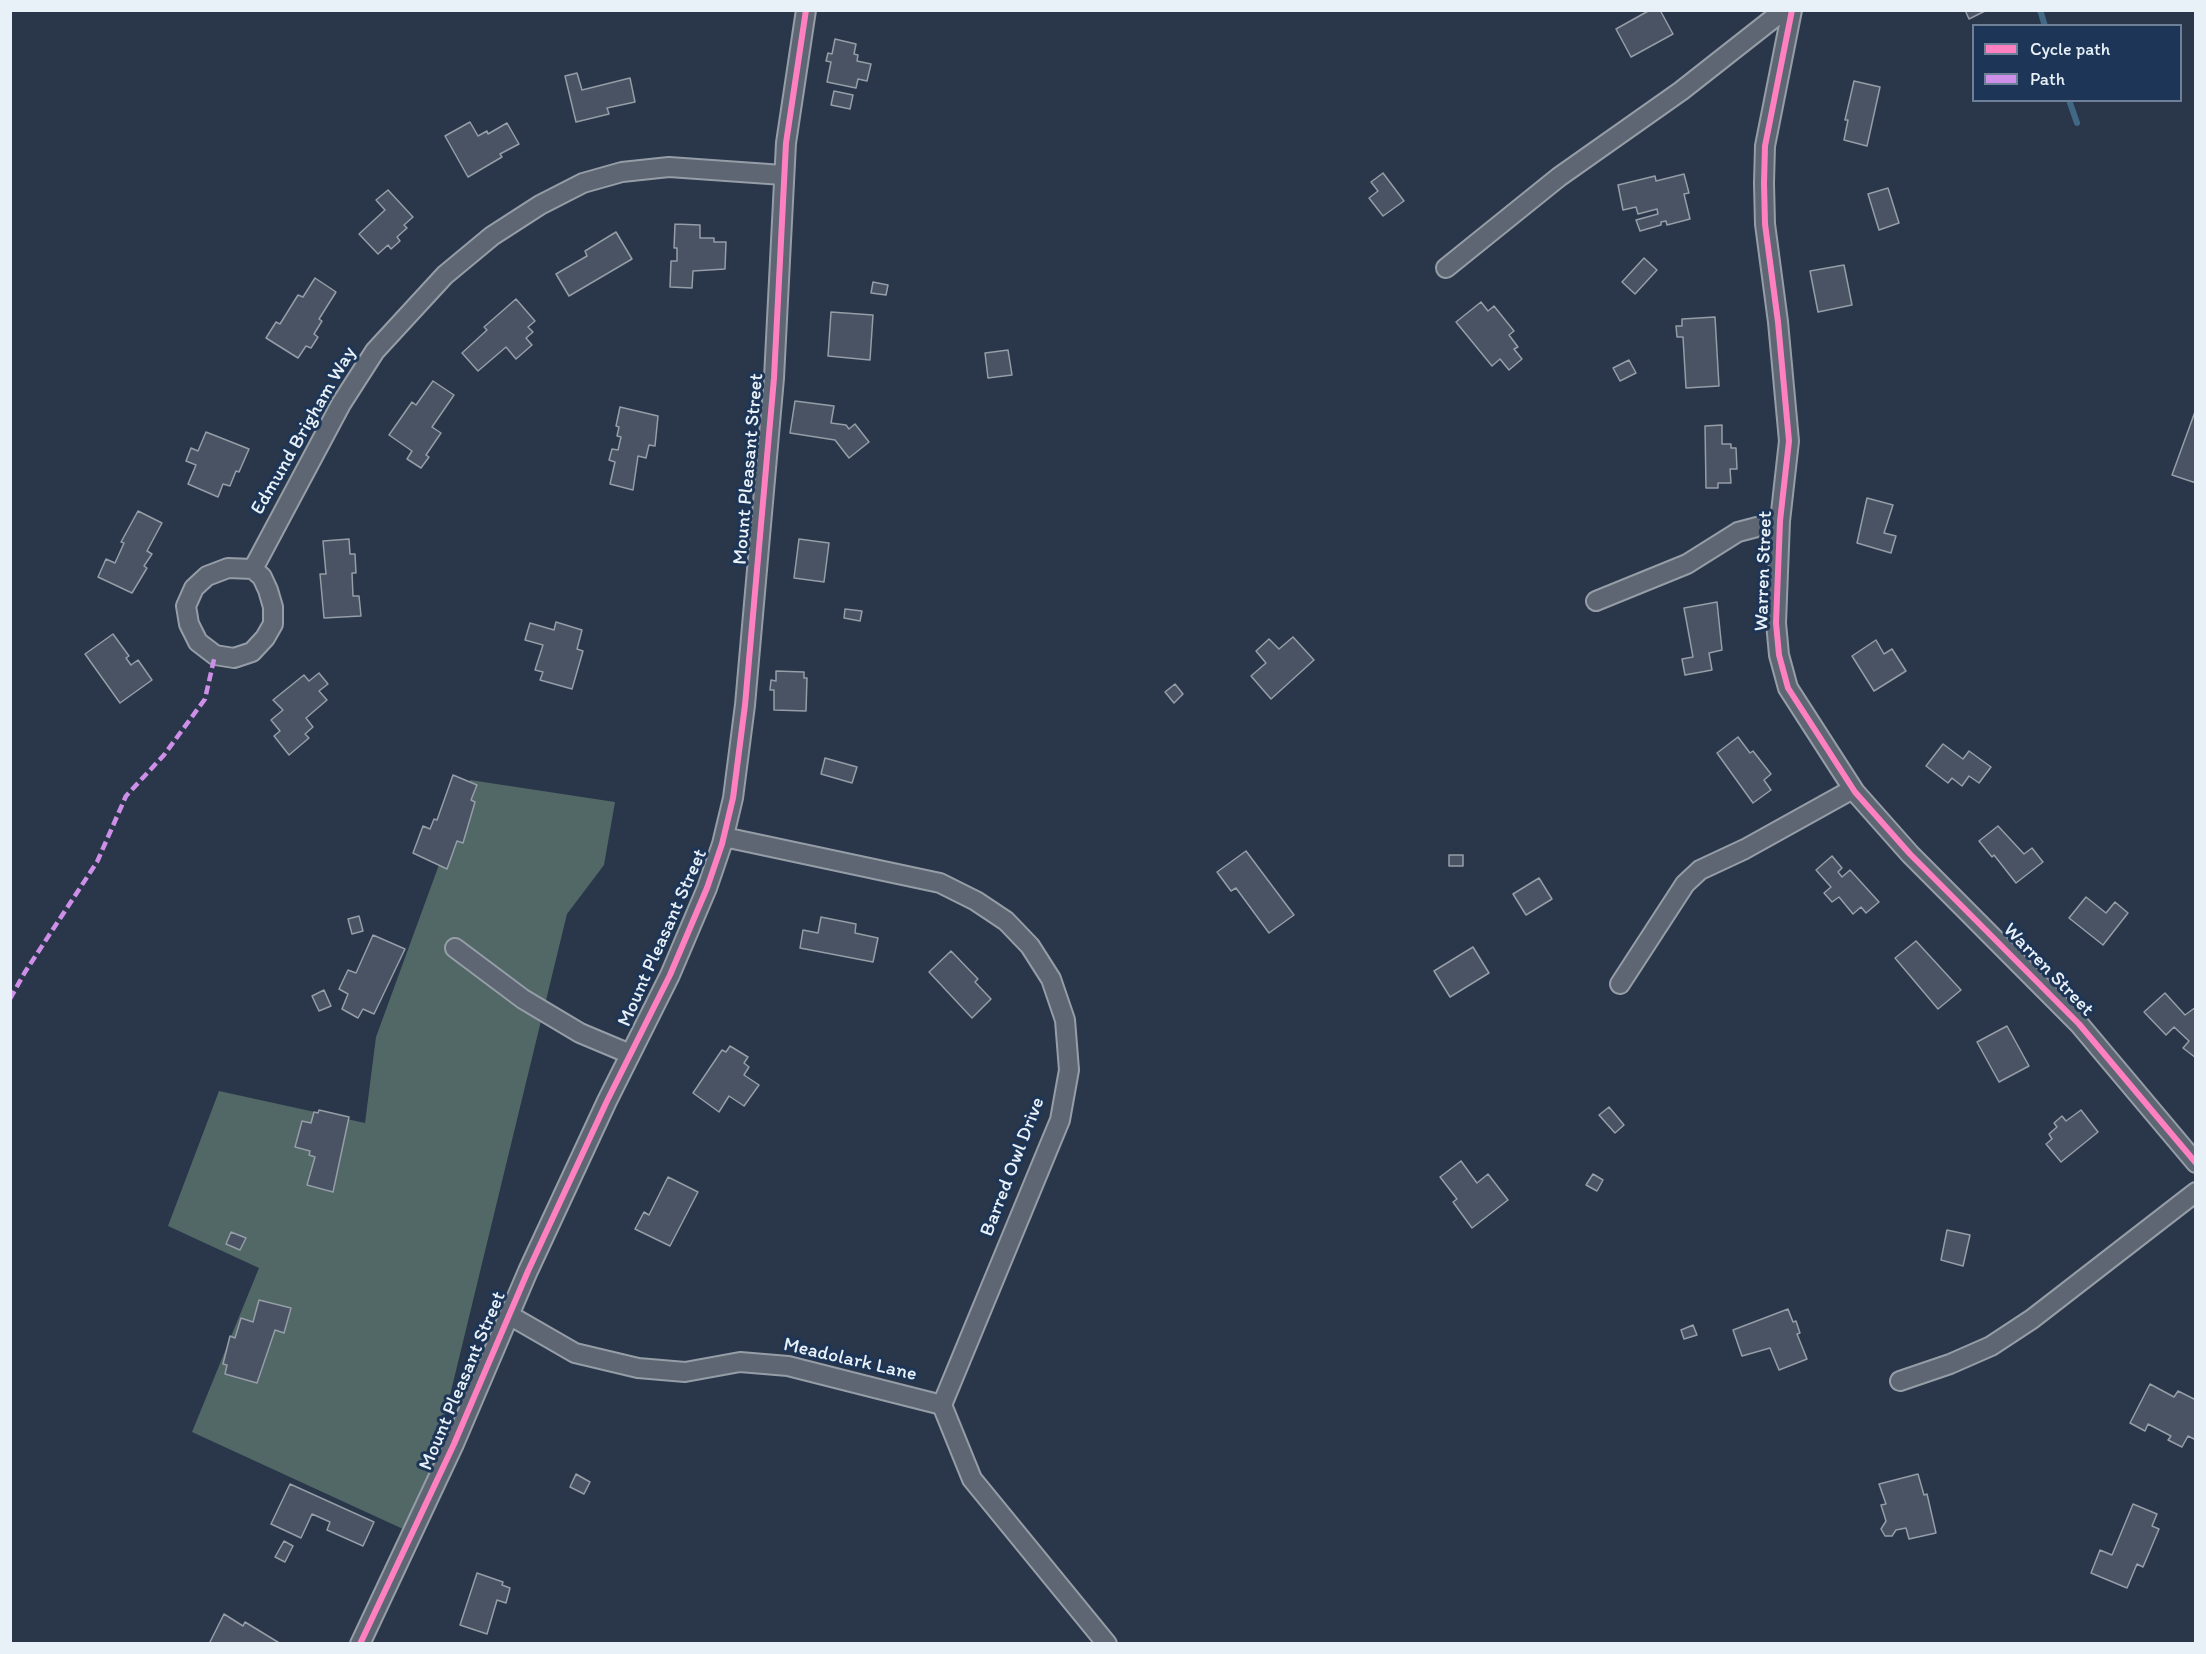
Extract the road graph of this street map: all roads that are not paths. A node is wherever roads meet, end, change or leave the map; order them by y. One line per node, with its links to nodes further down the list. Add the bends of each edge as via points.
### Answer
1 (806, 10): 4 (street, Mount Pleasant Street)
2 (1784, 10): 5 (street, via 1681,91 1559,177)
3 (1792, 10): 6 (street, Warren Street, via 1765,146 1764,174 1765,224 1789,441)
4 (783, 174): 7 (street, Edmund Brigham Way, via 669,167 622,172 583,183 492,236 445,275 375,351 341,404); 10 (street, Mount Pleasant Street, via 775,354 756,595 741,752)
5 (1446, 268)
6 (1780, 522): 8 (street, via 1738,532 1687,564); 9 (street, Warren Street, via 1776,623 1788,688)
7 (253, 569): 7 (street, via 268,590 273,624 252,652 234,658 214,655 198,642 189,624 186,606 194,588 207,576 228,568)
8 (1596, 601)
9 (1853, 789): 12 (street, via 1700,870 1685,884); 14 (street, Warren Street, via 1910,854 2079,1024)
10 (724, 837): 13 (street, Mount Pleasant Street, via 689,932); 18 (street, Barred Owl Drive, via 940,883 1006,921 1030,946 1051,979 1065,1020 1069,1070 1060,1120)
11 (455, 948): 13 (street, via 523,999 580,1033)
12 (1620, 984)
13 (630, 1054): 16 (street, Mount Pleasant Street)
14 (2196, 1163)
15 (2196, 1192): 17 (street, via 2032,1319 1991,1346)
16 (509, 1315): 18 (street, Meadolark Lane, via 575,1353 639,1368 685,1372 740,1362 788,1366); 19 (street, Mount Pleasant Street, via 440,1477)
17 (1899, 1380)
18 (942, 1405): 20 (street, via 972,1479)
19 (360, 1644)
20 (1107, 1644)

